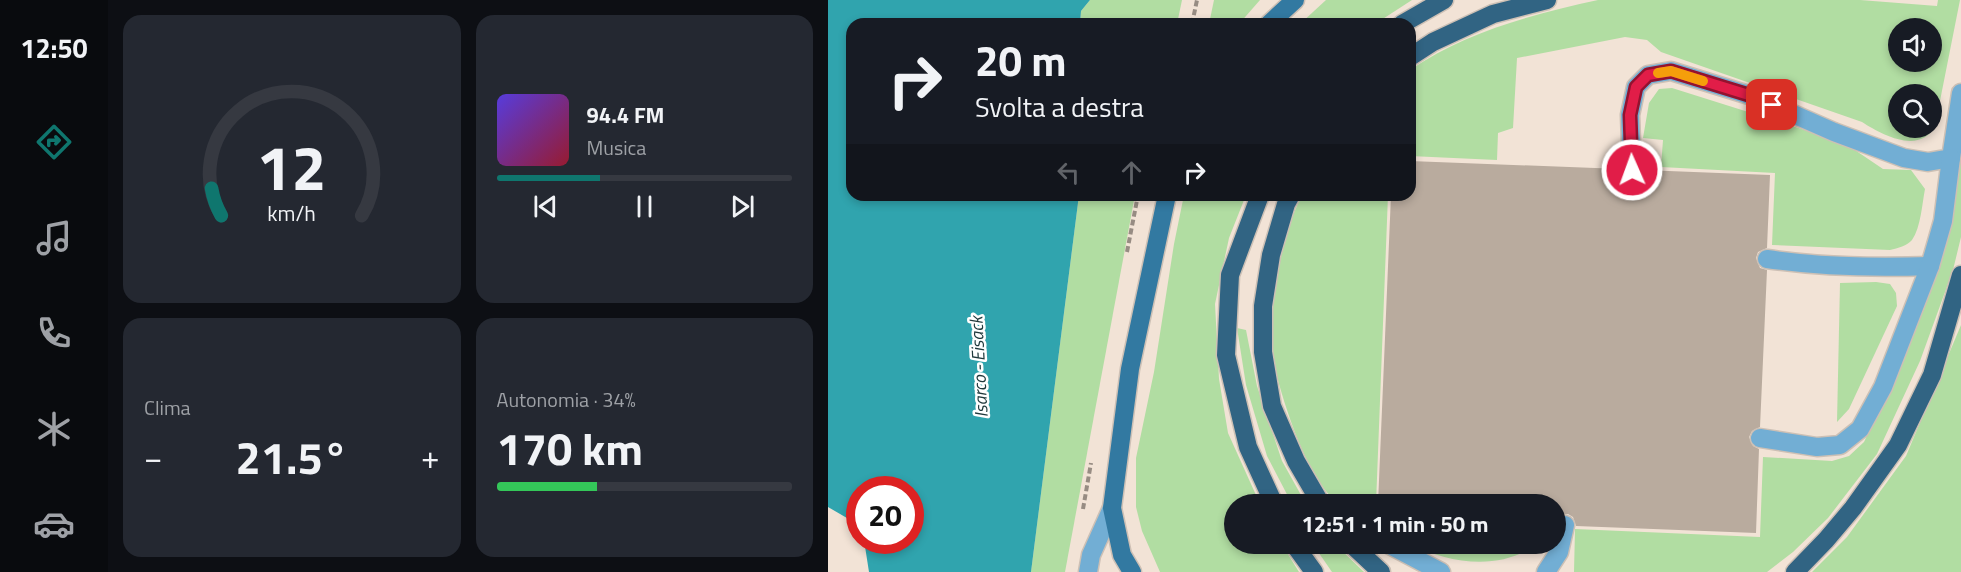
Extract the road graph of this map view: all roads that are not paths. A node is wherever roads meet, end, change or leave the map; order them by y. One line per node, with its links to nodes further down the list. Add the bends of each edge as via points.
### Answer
1 (1294, 0): 4 (main road)
2 (1444, 0): 5 (highway)
3 (1547, 0): 6 (highway, via 1493,14)
4 (1275, 18)
5 (1412, 18)
6 (1416, 53)
7 (1961, 93): 8 (street)
8 (1951, 158): 9 (street, via 1928,162 1904,158 1752,96 1671,71 1648,75 1636,87 1630,115); 14 (street, via 1943,221)
9 (1632, 170)
10 (1166, 201): 19 (main road, via 1130,369)
11 (1258, 201): 17 (highway, via 1230,275 1226,355 1248,447)
12 (1288, 201): 18 (highway, via 1271,255 1263,306 1263,352 1272,406)
13 (1767, 259): 14 (street, via 1807,265)
14 (1930, 266): 16 (street, via 1883,387 1860,429 1840,445 1817,447)
15 (1961, 275): 30 (highway, via 1932,375 1898,445 1846,516)
16 (1760, 438)
17 (1269, 494)
18 (1315, 494)
19 (1112, 508): 24 (street, via 1091,555); 25 (main road, via 1122,555)
20 (1301, 554): 26 (highway)
21 (1362, 554): 27 (highway)
22 (1407, 554): 28 (street)
23 (1558, 554): 29 (street)
24 (1088, 572)
25 (1132, 572)
26 (1314, 572)
27 (1381, 572)
28 (1441, 572)
29 (1546, 572)
30 (1795, 572)

